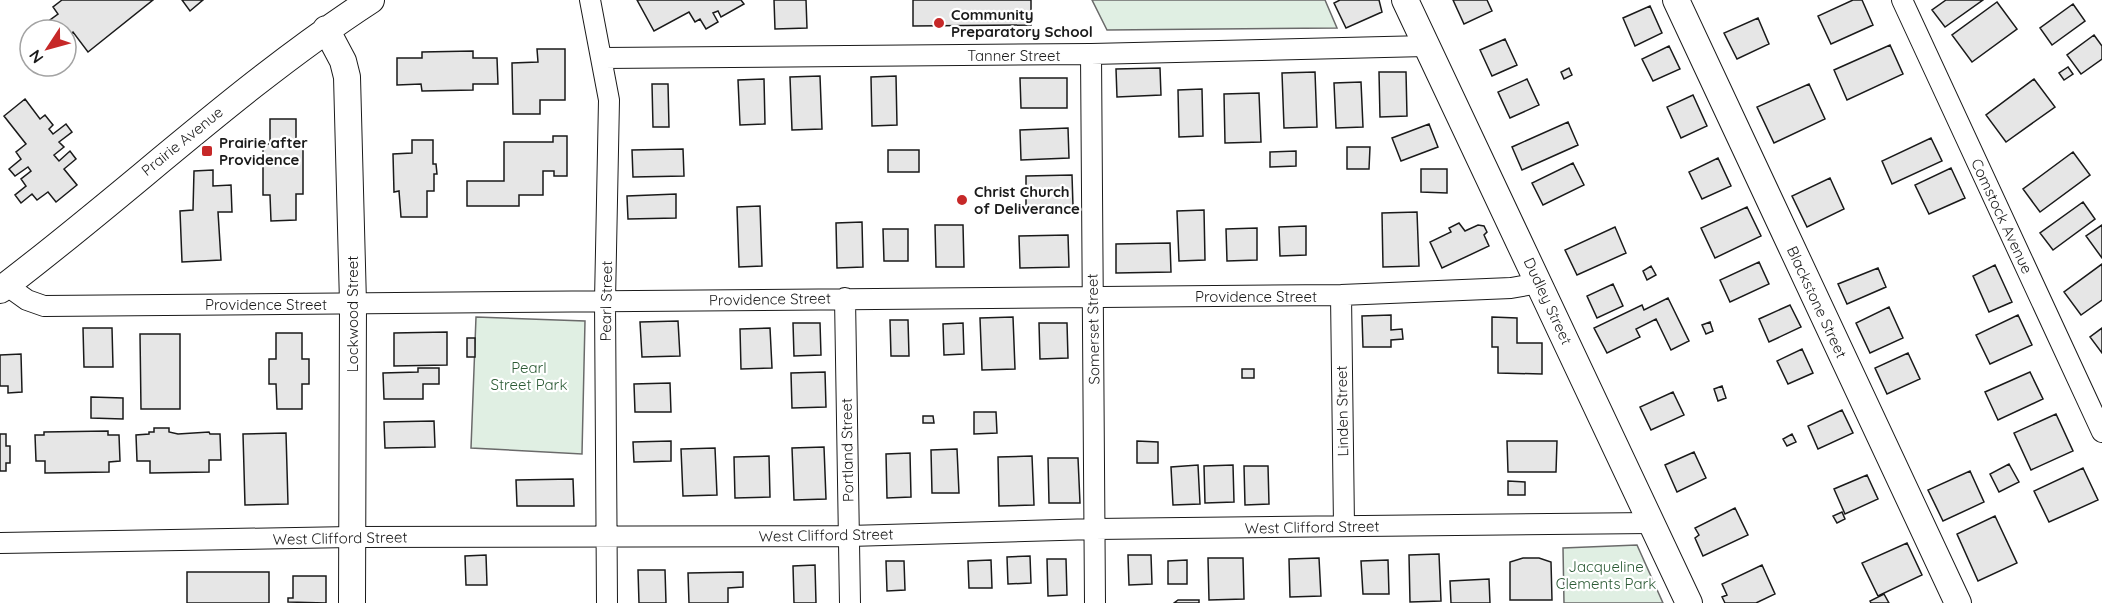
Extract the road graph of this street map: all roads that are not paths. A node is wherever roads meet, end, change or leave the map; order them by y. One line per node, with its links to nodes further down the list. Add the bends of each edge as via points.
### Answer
1 (371, 0): 6 (street, Prairie Avenue)
2 (590, 0): 9 (street, Pearl Street)
3 (1405, 0): 7 (street, Dudley Street)
4 (1676, 0): 30 (street, Blackstone Street)
5 (1902, 0): 17 (street, Comstock Avenue)
6 (326, 29): 11 (street, Prairie Avenue, via 245,89); 16 (street, Lockwood Street, via 347,77)
7 (1426, 46): 8 (street, Tanner Street); 10 (street, Dudley Street)
8 (1091, 54): 9 (street, Tanner Street); 13 (street, Somerset Street)
9 (603, 58): 15 (street, Pearl Street, via 609,100)
10 (1539, 283): 12 (street, Providence Street, via 1511,288); 18 (street, Dudley Street)
11 (3, 288): 16 (street, Providence Street, via 44,306)
12 (1341, 295): 13 (street, Providence Street); 19 (street, Linden Street)
13 (1092, 297): 14 (street, Providence Street); 20 (street, Somerset Street)
14 (845, 298): 15 (street, Providence Street); 21 (street, Portland Street)
15 (605, 301): 16 (street, Providence Street); 23 (street, Pearl Street)
16 (353, 303): 22 (street, Lockwood Street)
17 (2102, 432)
18 (1651, 523): 19 (street, West Clifford Street); 29 (street, Dudley Street)
19 (1344, 526): 20 (street, West Clifford Street)
20 (1095, 529): 21 (street, West Clifford Street); 28 (street, Somerset Street)
21 (849, 536): 23 (street, West Clifford Street); 27 (street, Portland Street)
22 (351, 537): 23 (street, West Clifford Street); 24 (street, West Clifford Street); 25 (street, Lockwood Street)
23 (606, 537): 26 (street, Pearl Street)
24 (0, 543)
25 (352, 603)
26 (607, 603)
27 (850, 603)
28 (1095, 603)
29 (1689, 603)
30 (1958, 603)

